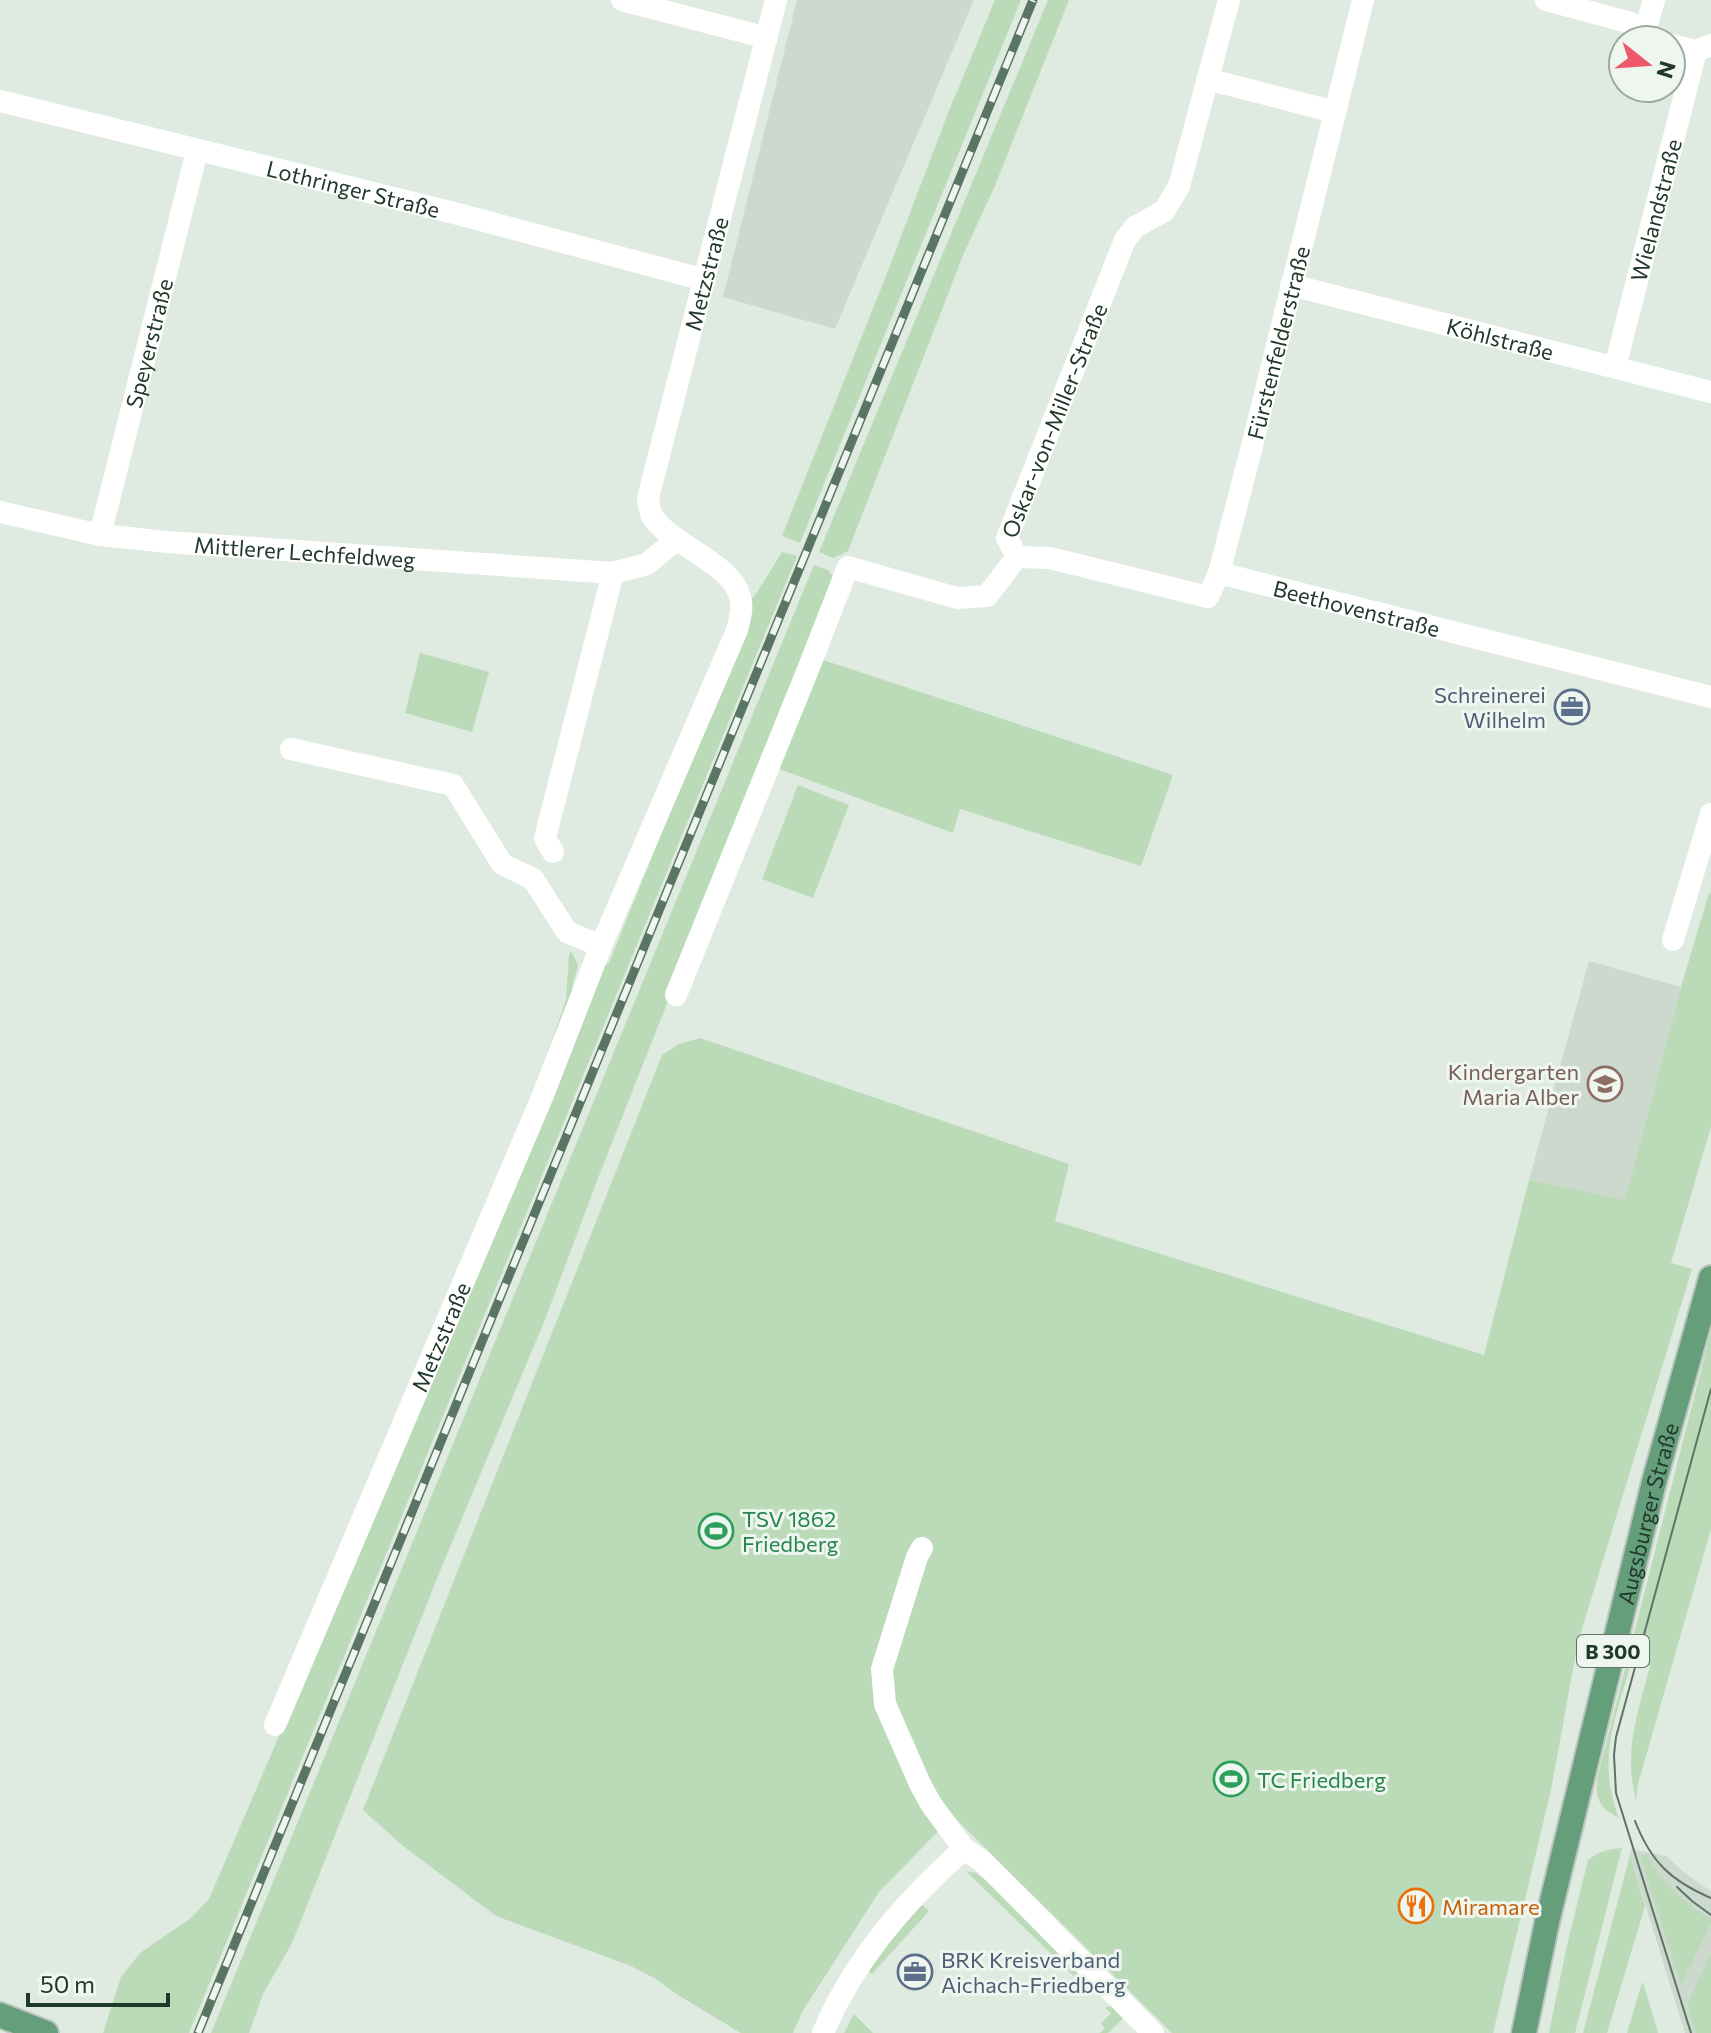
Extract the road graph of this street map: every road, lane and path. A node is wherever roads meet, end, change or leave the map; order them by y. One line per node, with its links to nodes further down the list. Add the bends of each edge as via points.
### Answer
1 (622, 0): 9 (street)
2 (776, 0): 9 (street, Metzstraße)
3 (1229, 0): 11 (street, Oskar-von-Miller-Straße)
4 (1363, 0): 13 (street, Fürstenfelderstraße)
5 (1546, 0): 7 (street)
6 (1654, 0): 8 (street)
7 (1632, 24)
8 (1650, 24)
9 (767, 38): 15 (street, Metzstraße)
10 (1704, 48): 17 (street, Wielandstraße)
11 (1207, 79): 13 (street); 22 (street, Oskar-von-Miller-Straße, via 1179,186 1164,211 1135,227 1125,240 1007,538)
12 (0, 101): 14 (street, Lothringer Straße)
13 (1335, 112): 16 (street, Fürstenfelderstraße)
14 (197, 151): 15 (street, Lothringer Straße); 20 (street, Speyerstraße)
15 (705, 280): 21 (street, Metzstraße, via 648,498 651,514)
16 (1291, 285): 17 (street, Köhlstraße); 24 (street, Fürstenfelderstraße)
17 (1615, 367): 18 (street, Köhlstraße)
18 (1711, 392)
19 (0, 512): 20 (street, Mittlerer Lechfeldweg)
20 (100, 535): 23 (street, Mittlerer Lechfeldweg)
21 (677, 539): 23 (street, via 647,564); 30 (street, Metzstraße, via 723,572 739,592 742,609)
22 (1017, 557): 24 (street, via 1050,558 1208,597); 31 (street, Oskar-von-Miller-Straße, via 987,596 957,598 848,567)
23 (613, 573): 28 (street, via 545,838)
24 (1219, 573): 25 (street, Beethovenstraße)
25 (1711, 697)
26 (291, 749): 30 (street, via 453,785 502,864 533,879 567,932)
27 (1711, 814): 29 (street)
28 (553, 852)
29 (1673, 940)
30 (601, 946): 34 (street, Metzstraße, via 543,1095)
31 (676, 995)
32 (1711, 1278): 40 (main road, Augsburger Straße / B 300, via 1654,1482)
33 (922, 1548): 35 (street, via 882,1669 885,1704 920,1784)
34 (275, 1725)
35 (964, 1849): 38 (street, via 878,1940 842,1993); 39 (street)
36 (0, 2015): 37 (main road)
37 (46, 2033)
38 (823, 2033)
39 (1153, 2033)
40 (1524, 2033)

